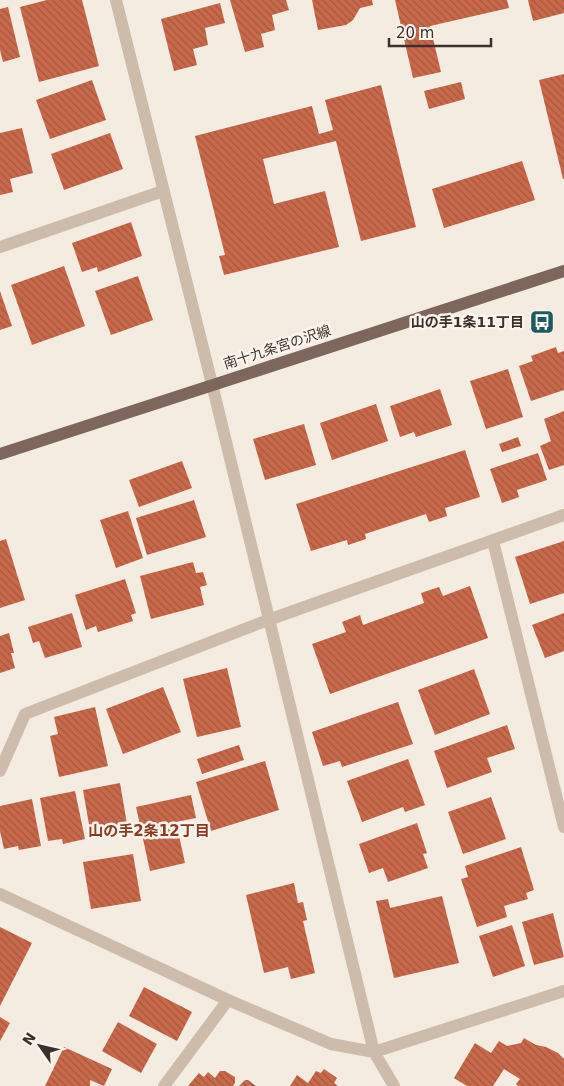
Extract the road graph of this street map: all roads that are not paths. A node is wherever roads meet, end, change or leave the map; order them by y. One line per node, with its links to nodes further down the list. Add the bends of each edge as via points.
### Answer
1 (116, 0): 2 (street)
2 (163, 191): 3 (street); 5 (street)
3 (0, 247)
4 (564, 272): 5 (main road, 南十九条宮の沢線)
5 (212, 384): 6 (main road, 南十九条宮の沢線); 9 (street)
6 (0, 454)
7 (564, 515): 8 (street)
8 (493, 541): 9 (street); 11 (street)
9 (268, 620): 10 (street, via 25,714); 15 (street)
10 (0, 771)
11 (564, 827)
12 (0, 894): 14 (street)
13 (564, 992): 15 (street)
14 (228, 1000): 15 (street, via 332,1044); 16 (street)
15 (374, 1052): 17 (street)
16 (164, 1086)
17 (394, 1086)

